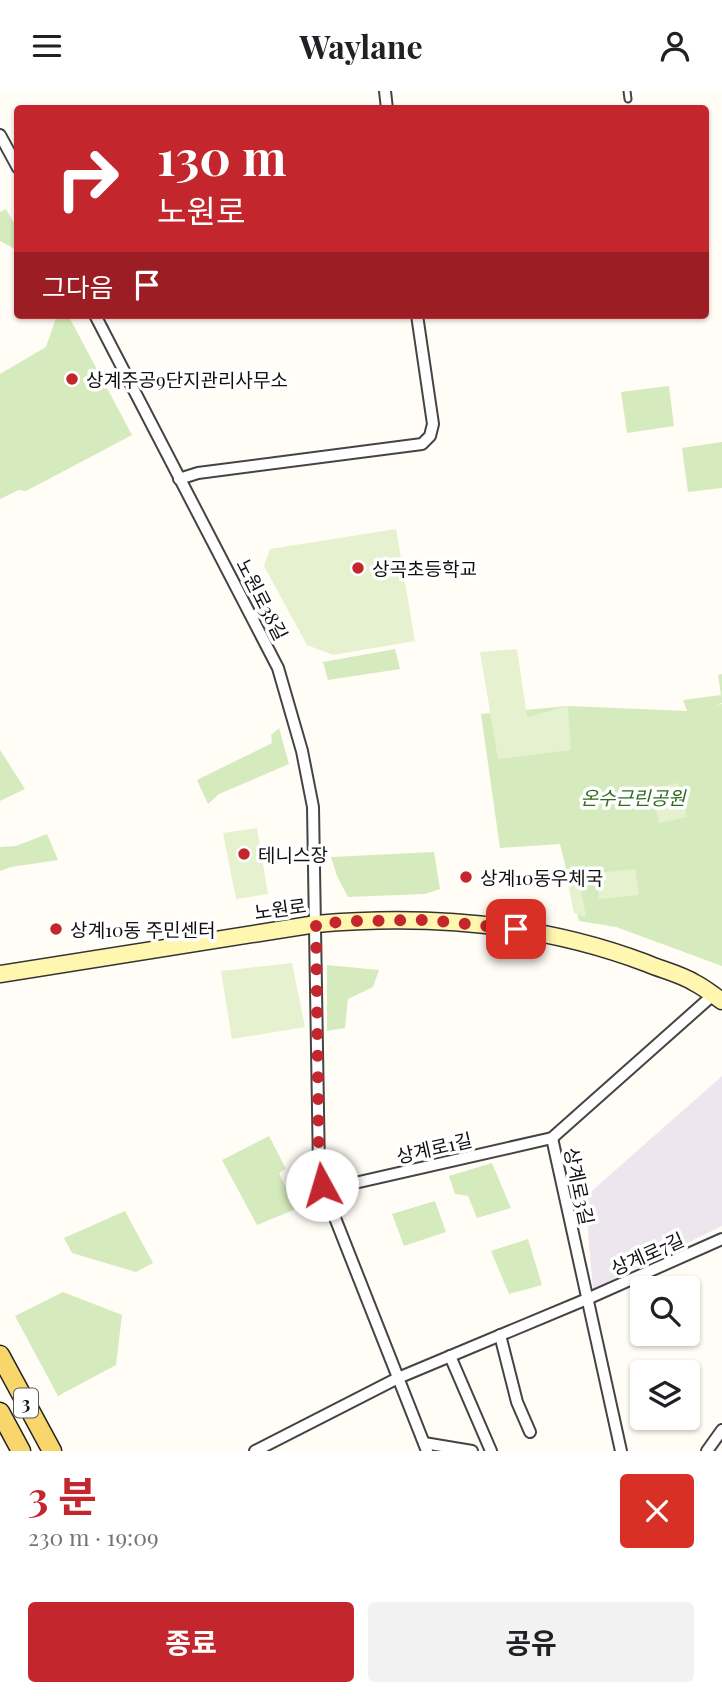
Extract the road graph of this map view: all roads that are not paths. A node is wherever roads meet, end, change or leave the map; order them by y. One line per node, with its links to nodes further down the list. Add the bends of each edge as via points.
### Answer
1 (627, 91): 2 (lane)
2 (628, 99)
3 (0, 135): 4 (street)
4 (14, 161)
5 (97, 319): 7 (street, 노원로38길)
6 (418, 319): 7 (street, via 433,424 422,444)
7 (179, 479): 8 (street, 노원로38길, via 278,668 313,807)
8 (316, 924): 9 (main road, 노원로); 10 (main road, 노원로, via 447,920 536,931 623,955 695,982); 12 (street, via 319,1170)
9 (0, 974)
10 (717, 998): 11 (street, 상계로3길)
11 (552, 1138): 12 (street, 상계로1길); 14 (street, 상계로3길)
12 (324, 1190): 18 (street)
13 (722, 1239): 14 (street, 상계로7길)
14 (587, 1299): 15 (street); 28 (street, 상계로3길)
15 (500, 1335): 17 (street); 21 (street, via 517,1402)
16 (0, 1355): 24 (main road, 3)
17 (450, 1356): 18 (street); 27 (street)
18 (398, 1378): 22 (street); 25 (street)
19 (0, 1412): 23 (main road, 3)
20 (722, 1431): 29 (street)
21 (530, 1432)
22 (425, 1447): 26 (street)
23 (21, 1451)
24 (52, 1451)
25 (255, 1451)
26 (472, 1451)
27 (491, 1451)
28 (621, 1451)
29 (707, 1451)

